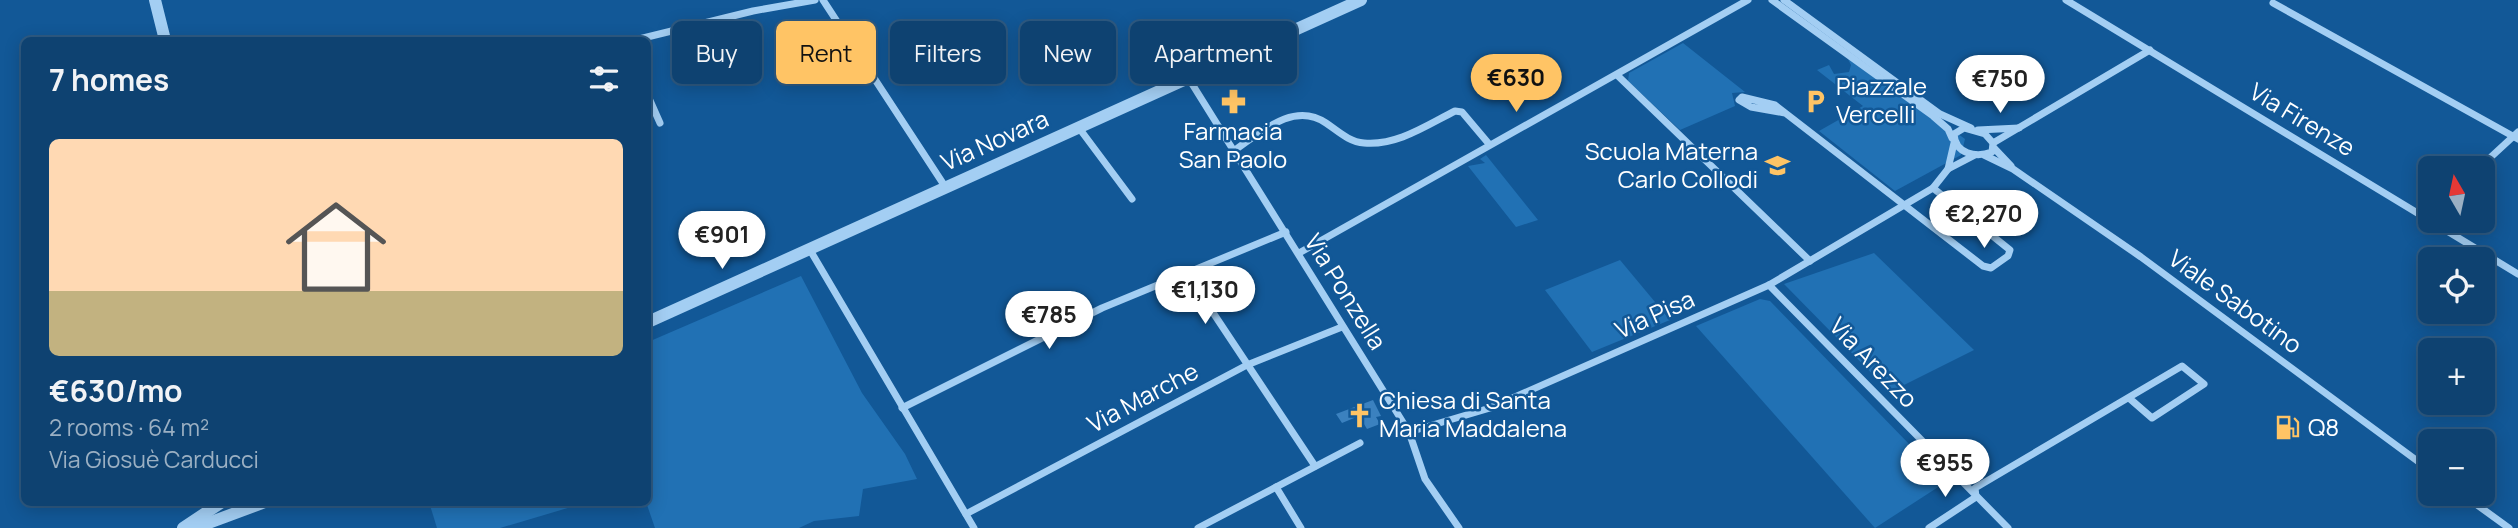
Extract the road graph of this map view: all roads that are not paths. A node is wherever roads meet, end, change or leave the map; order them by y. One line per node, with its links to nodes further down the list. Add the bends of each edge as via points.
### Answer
1 (155, 0): 11 (street)
2 (815, 0): 12 (street)
3 (823, 0): 33 (street)
4 (1361, 0): 10 (street, Via Novara)
5 (1748, 0): 14 (street)
6 (1772, 0): 24 (street, via 1933,116 1948,129)
7 (1784, 0): 22 (street, via 1940,114)
8 (2066, 0): 13 (street, Via Firenze)
9 (2273, 3): 23 (street)
10 (1297, 29)
11 (164, 37)
12 (647, 37)
13 (2150, 50): 21 (street); 37 (street, Via Firenze)
14 (1617, 75): 25 (street); 42 (street)
15 (1178, 84): 20 (street, Via Novara)
16 (1192, 84): 27 (street, Via Ponzella)
17 (651, 102): 19 (street)
18 (1784, 113): 18 (street, via 1760,99 1739,100 1751,107); 36 (street)
19 (660, 122)
20 (1079, 128): 33 (street, Via Novara); 35 (street)
21 (2023, 128): 22 (street); 26 (street)
22 (1974, 129): 24 (street, via 1960,129); 26 (street, Viale Sabotino)
23 (2516, 136): 30 (street)
24 (1953, 141): 28 (street); 31 (street, Via Pisa)
25 (1489, 144): 27 (street, via 1462,112 1367,144 1347,139 1319,116 1306,113 1291,115); 41 (street)
26 (1993, 145): 29 (street); 32 (street, Viale Sabotino)
27 (1235, 149): 38 (street, Via Ponzella)
28 (1975, 155): 29 (street); 31 (street, Via Pisa)
29 (1984, 155): 32 (street, Viale Sabotino)
30 (2493, 156)
31 (1948, 169): 34 (street, Via Pisa)
32 (2014, 169): 53 (street, Viale Sabotino)
33 (947, 188): 40 (street, Via Novara)
34 (1933, 188): 36 (street, Via Pisa); 36 (street, via 2010,250 2008,256 1991,268 1983,266)
35 (1132, 199)
36 (1904, 205): 42 (street, Via Pisa)
37 (2418, 209)
38 (1286, 232): 41 (street, Via Ponzella); 43 (street)
39 (2455, 233): 44 (street, Via Firenze)
40 (810, 250): 46 (street, Via Novara); 50 (street)
41 (1299, 253): 47 (street, Via Ponzella)
42 (1810, 261): 45 (street, Via Pisa)
43 (1186, 272): 48 (street); 50 (street, via 1102,308)
44 (2518, 274)
45 (1769, 285): 51 (street, Via Pisa, via 1490,408); 56 (street, Via Arezzo)
46 (651, 321)
47 (1342, 327): 48 (street, Via Marche); 51 (street, Via Ponzella)
48 (1247, 365): 54 (street); 60 (street, Via Marche)
49 (2129, 398): 49 (street, via 2152,418 2204,384 2182,366); 56 (street, via 1975,488)
50 (902, 408): 60 (street)
51 (1409, 432): 66 (street, Via Ponzella, via 1425,479)
52 (1360, 443): 54 (street)
53 (2418, 461)
54 (1315, 466): 55 (street)
55 (1276, 487): 64 (street); 65 (street)
56 (1976, 497): 67 (street); 68 (street, Via Arezzo)
57 (216, 506): 61 (street)
58 (247, 506): 62 (street)
59 (2479, 506): 69 (street)
60 (966, 514): 63 (street)
61 (183, 528)
62 (195, 528)
63 (974, 528)
64 (1198, 528)
65 (1301, 528)
66 (1459, 528)
67 (1928, 528)
68 (2008, 528)
69 (2509, 528)

